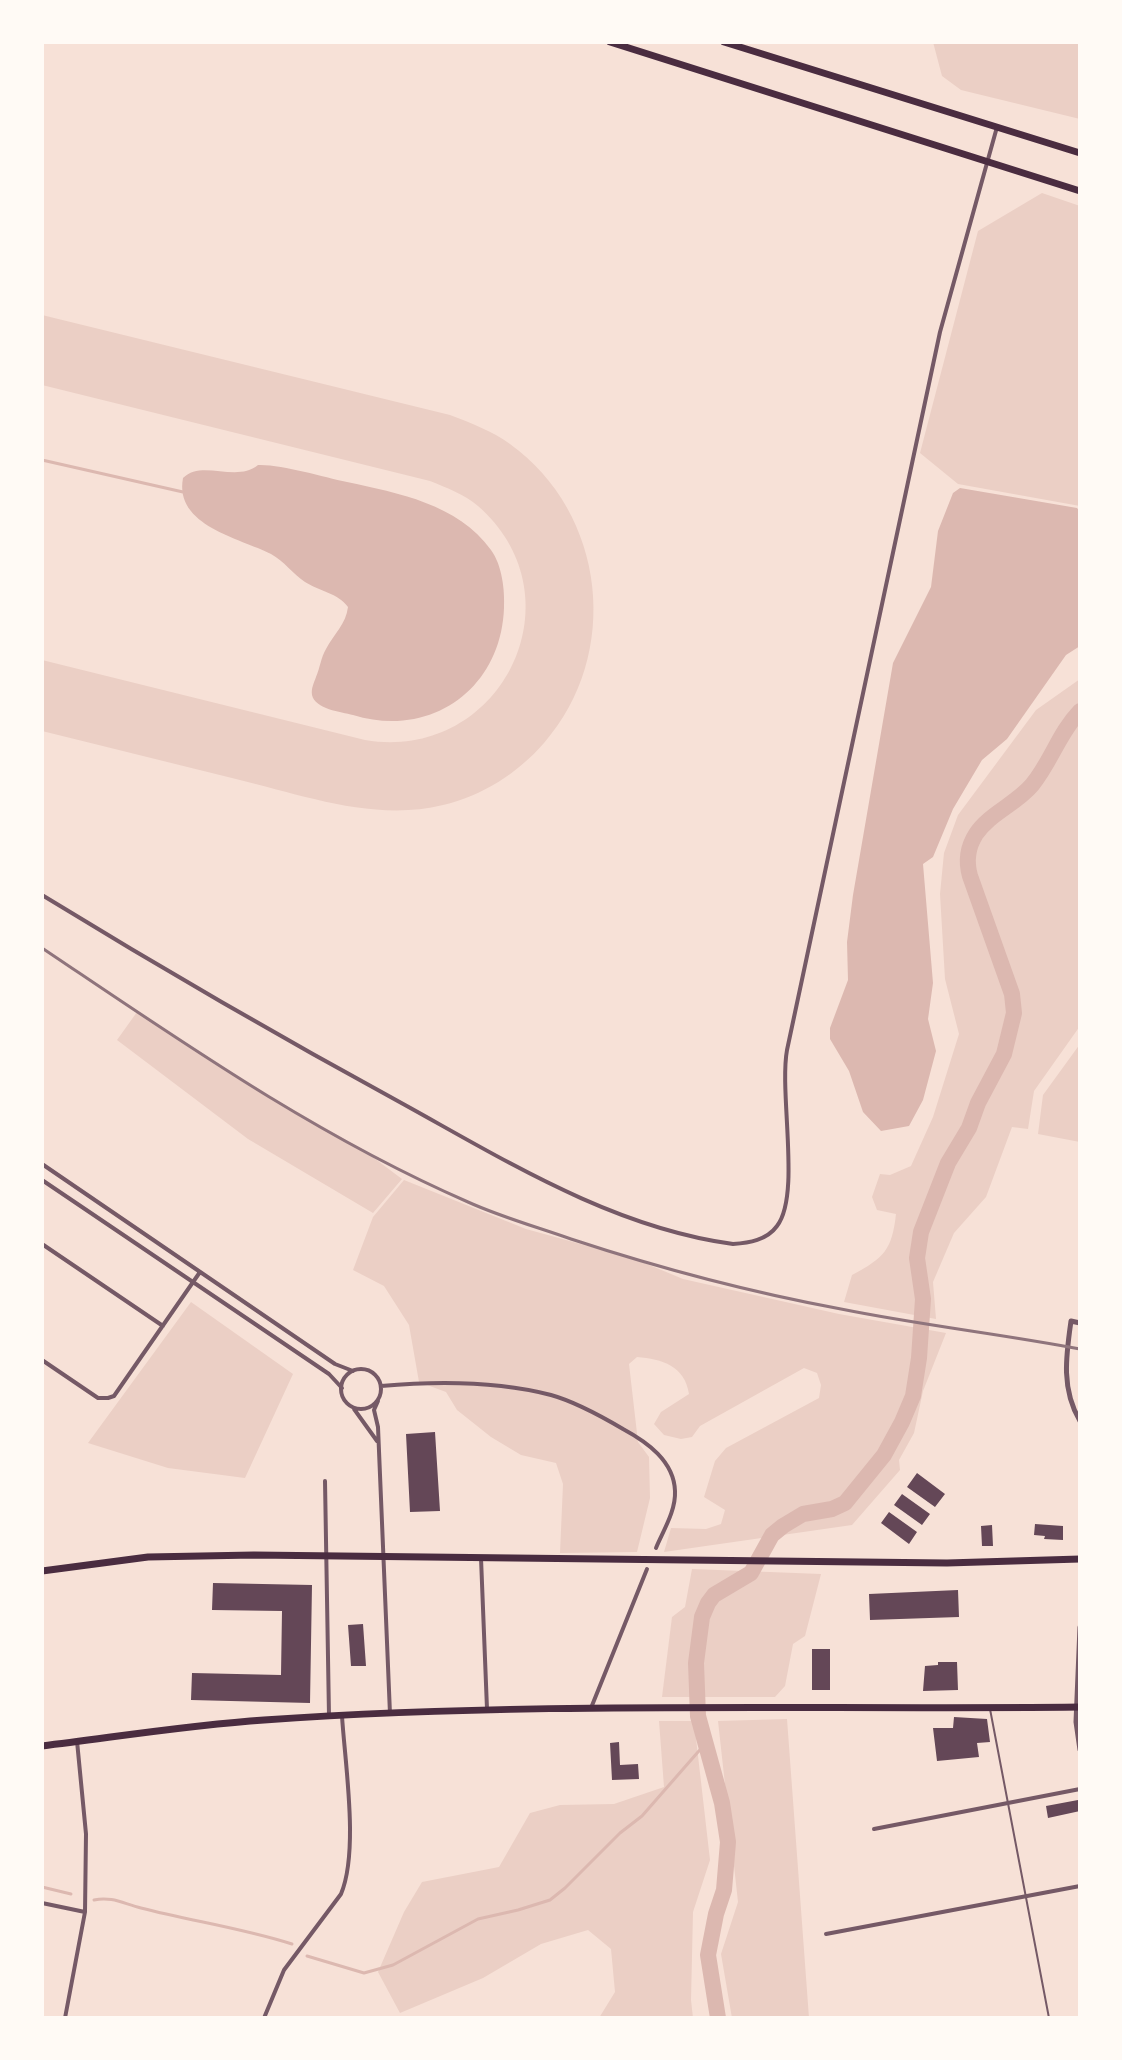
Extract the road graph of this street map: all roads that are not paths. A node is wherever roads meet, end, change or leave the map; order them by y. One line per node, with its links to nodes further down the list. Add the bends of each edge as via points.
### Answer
1 (610, 42): 5 (main road)
2 (724, 42): 3 (main road)
3 (997, 127): 4 (main road); 5 (street)
4 (1080, 153)
5 (987, 161): 6 (main road); 7 (street, via 940,332 787,1050 788,1198 772,1232 733,1244 612,1213 347,1074)
6 (1080, 191)
7 (42, 895)
8 (42, 1164): 11 (street)
9 (42, 1180): 12 (street)
10 (42, 1244): 14 (street)
11 (200, 1272): 12 (street); 16 (street)
12 (193, 1282): 14 (street); 18 (street)
13 (1080, 1323): 21 (street, via 1071,1321 1066,1380)
14 (163, 1326): 15 (street, via 119,1391 108,1398 98,1398)
15 (42, 1360)
16 (353, 1371): 17 (street, via 372,1372); 18 (street)
17 (381, 1386): 19 (street); 24 (street, via 419,1382 525,1390 554,1396 627,1431 653,1448 673,1479 674,1507)
18 (342, 1388): 20 (street)
19 (378, 1401): 20 (street, via 366,1409); 22 (street)
20 (353, 1408): 22 (street)
21 (1080, 1421)
22 (378, 1443): 26 (street)
23 (325, 1481): 25 (street)
24 (656, 1548)
25 (327, 1556): 26 (main road); 30 (main road, via 148,1557); 37 (street)
26 (383, 1557): 27 (main road); 36 (street)
27 (481, 1558): 28 (main road, via 947,1563); 35 (street)
28 (1080, 1559)
29 (647, 1569): 34 (street)
30 (42, 1571)
31 (1080, 1627): 33 (street)
32 (990, 1706): 33 (main road); 34 (main road); 43 (lane)
33 (1078, 1707): 41 (street)
34 (591, 1710): 35 (main road)
35 (487, 1711): 36 (main road)
36 (390, 1714): 38 (main road)
37 (329, 1716): 38 (main road); 39 (main road)
38 (342, 1716): 51 (street, via 349,1869 341,1894 284,1970)
39 (77, 1741): 40 (main road); 48 (street, via 86,1834)
40 (42, 1746)
41 (1080, 1750)
42 (1080, 1789): 43 (street)
43 (1007, 1804): 44 (street); 46 (lane)
44 (874, 1829)
45 (1080, 1886): 46 (street)
46 (1025, 1896): 49 (street); 52 (lane)
47 (42, 1903): 48 (street)
48 (85, 1912): 50 (street)
49 (826, 1934)
50 (65, 2018)
51 (264, 2018)
52 (1049, 2018)

